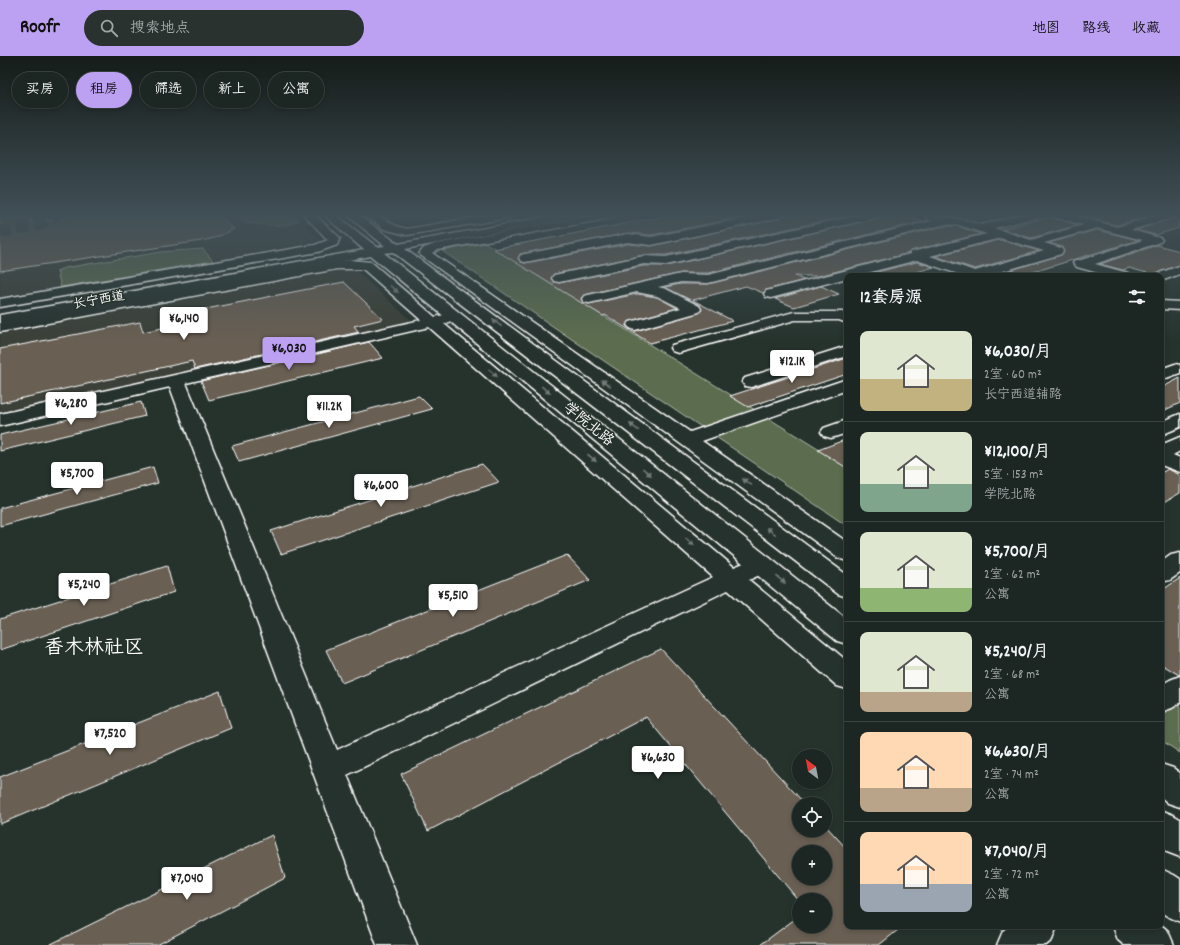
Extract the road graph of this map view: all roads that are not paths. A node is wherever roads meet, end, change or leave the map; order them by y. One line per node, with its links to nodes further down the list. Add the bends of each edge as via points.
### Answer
1 (272, 256): 35 (street)
2 (325, 256): 37 (street, 长宁西道)
3 (331, 256): 40 (street, 长宁西道)
4 (391, 256): 38 (street, 学院北路)
5 (394, 256): 58 (street, 学院北路, one-way to 5)
6 (429, 256): 52 (street, one-way to 6)
7 (533, 256): 16 (street)
8 (687, 256): 26 (street, via 666,261 644,260)
9 (768, 256): 17 (street)
10 (798, 256): 17 (street)
11 (915, 256): 20 (street)
12 (918, 256): 21 (street)
13 (1039, 256): 22 (street)
14 (1055, 256): 18 (street)
15 (1104, 256): 18 (street)
16 (525, 258)
17 (779, 261): 27 (street); 31 (street, via 708,279 681,278)
18 (1081, 264): 23 (street)
19 (1180, 270): 25 (street)
20 (852, 273)
21 (965, 273)
22 (984, 273)
23 (1113, 273)
24 (844, 275): 27 (street)
25 (1164, 276)
26 (559, 278)
27 (825, 280): 30 (street); 32 (street)
28 (1164, 281): 29 (street)
29 (1180, 283)
30 (841, 287)
31 (635, 289): 34 (street); 42 (street, via 661,292 694,309)
32 (771, 294)
33 (1164, 297): 36 (street)
34 (589, 300)
35 (0, 303)
36 (1171, 306)
37 (0, 311)
38 (455, 317): 41 (street); 61 (street, 学院北路, one-way to 61)
39 (844, 317): 44 (street, via 794,316)
40 (0, 319)
41 (434, 322): 43 (street, one-way to 41, via 350,264 366,265); 46 (street); 63 (street, one-way to 63)
42 (635, 325)
43 (0, 327)
44 (678, 348)
45 (844, 352): 47 (street)
46 (176, 380): 49 (street); 69 (street)
47 (750, 382)
48 (844, 385): 52 (street)
49 (0, 420)
50 (1180, 420): 51 (street)
51 (1164, 428)
52 (687, 440): 57 (street, one-way to 52)
53 (1180, 443): 54 (street)
54 (1164, 452)
55 (1164, 458): 56 (street)
56 (1180, 466)
57 (823, 536): 58 (street); 59 (street)
58 (795, 548): 61 (street); 64 (street, 学院北路)
59 (844, 551)
60 (1180, 561): 62 (street)
61 (761, 564): 63 (street); 65 (street, 学院北路, one-way to 65)
62 (1164, 572)
63 (732, 578): 66 (street); 69 (street)
64 (844, 586)
65 (844, 632)
66 (844, 675)
67 (1180, 688): 68 (street)
68 (1164, 698)
69 (328, 769): 78 (street)
70 (1164, 780): 71 (street)
71 (1180, 792)
72 (1164, 828): 73 (street)
73 (1180, 840)
74 (1164, 890): 75 (street)
75 (1180, 903)
76 (1035, 929): 79 (street)
77 (1135, 929): 80 (street)
78 (398, 945)
79 (1017, 945)
80 (1154, 945)

